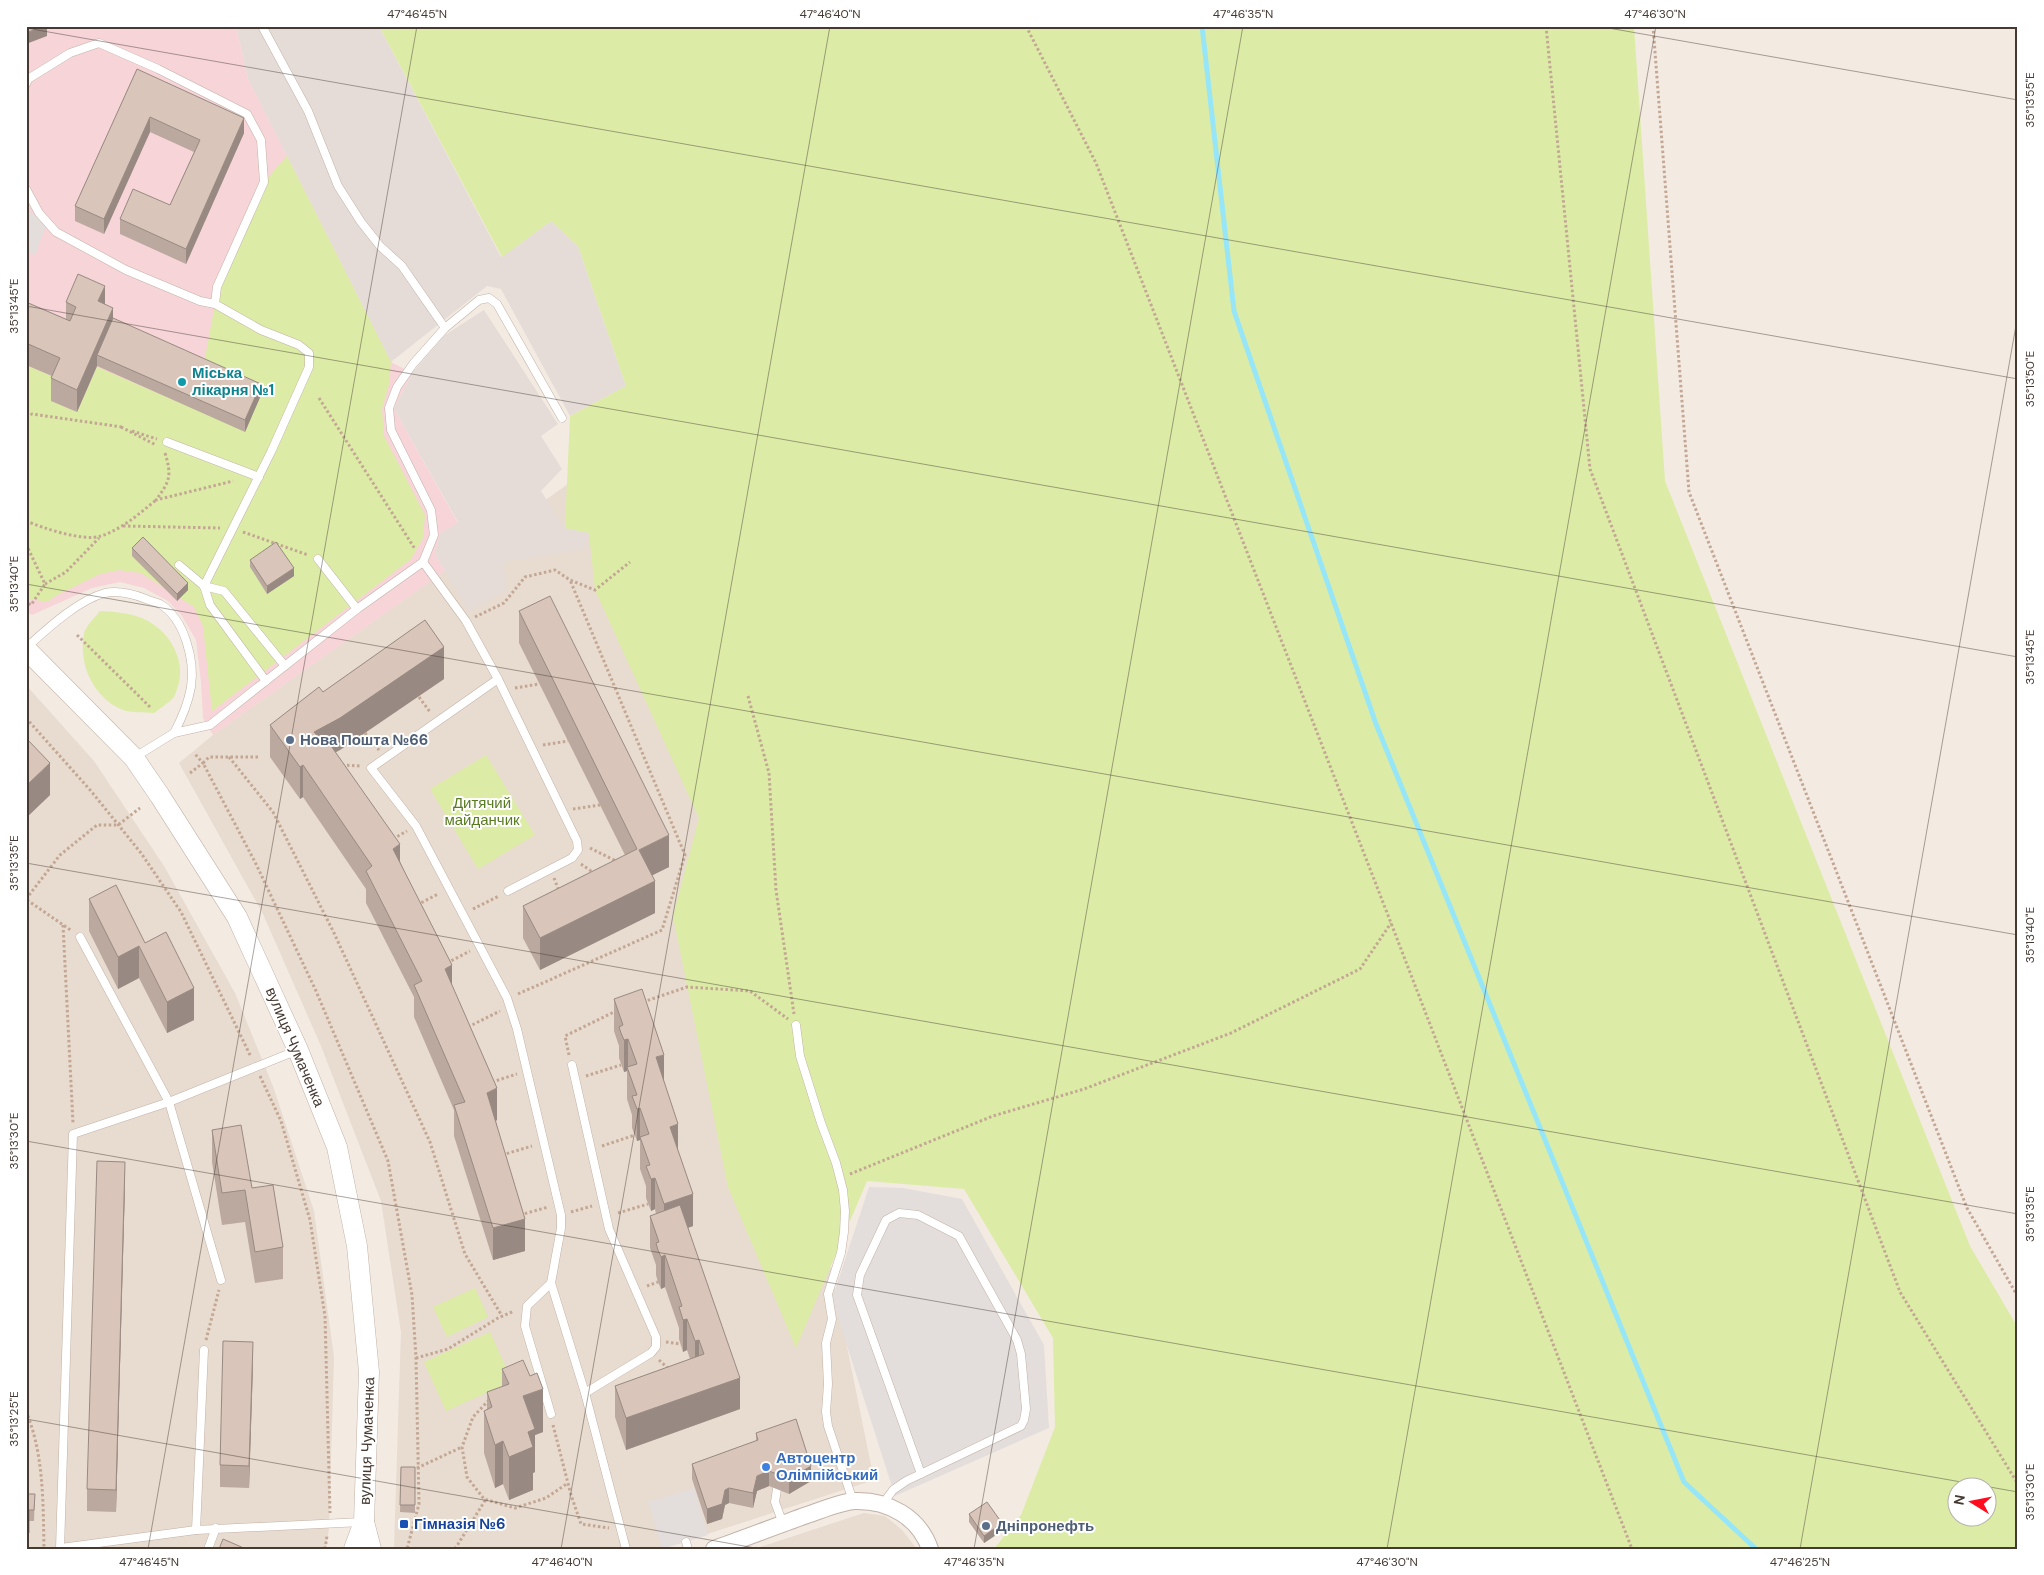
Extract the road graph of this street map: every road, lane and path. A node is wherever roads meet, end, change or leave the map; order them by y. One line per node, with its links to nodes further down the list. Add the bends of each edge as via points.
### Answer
1 (262, 26): 8 (lane, via 308,111 338,186 361,222 402,266)
2 (1026, 26): 71 (path, via 1096,163)
3 (1546, 26): 119 (path, via 1590,469 1900,1292)
4 (1653, 26): 104 (path, via 1689,492 1966,1208)
5 (26, 84): 7 (lane, via 28,79 70,53 99,43 247,114 261,140 264,182 217,287)
6 (26, 189): 7 (lane, via 39,213 56,232 126,270 200,301)
7 (215, 304): 13 (lane, via 309,353 308,367)
8 (445, 328): 11 (lane, via 479,300 489,298 497,304); 20 (lane, via 412,364 397,387 389,408 391,430 431,510 434,535)
9 (319, 398): 20 (path)
10 (26, 415): 12 (path, via 120,427)
11 (562, 418)
12 (165, 445): 13 (lane); 15 (path, via 168,483)
13 (259, 477): 25 (lane)
14 (235, 480): 15 (path)
15 (156, 500): 17 (path, via 123,526)
16 (26, 521): 17 (path, via 48,531)
17 (99, 537): 24 (path, via 66,572)
18 (26, 544): 24 (path)
19 (318, 559): 27 (lane)
20 (423, 562): 27 (lane); 28 (lane)
21 (630, 562): 23 (path, via 594,590)
22 (179, 565): 25 (lane)
23 (570, 580): 28 (path, via 555,570 525,577 504,603); 76 (path, via 685,855 662,930)
24 (45, 584): 26 (path, via 30,605)
25 (204, 586): 31 (lane, via 224,591); 33 (lane, via 210,605)
26 (26, 602)
27 (357, 609): 31 (lane)
28 (466, 621): 32 (lane)
29 (77, 635): 38 (path)
30 (26, 648): 41 (lane, via 57,620 105,593 130,592 161,605 183,634 191,660 192,686 184,715); 48 (street, вулиця Чумаченка)
31 (285, 666): 33 (lane)
32 (498, 679): 35 (lane); 40 (lane)
33 (266, 681): 41 (lane, via 210,725)
34 (539, 684): 35 (path)
35 (503, 689): 44 (lane)
36 (748, 696): 80 (path, via 769,774 776,890)
37 (419, 697): 40 (path)
38 (150, 707)
39 (26, 718): 57 (path)
40 (438, 722): 49 (lane)
41 (174, 733): 48 (lane)
42 (365, 733): 49 (path)
43 (568, 741): 44 (path)
44 (531, 746): 56 (lane)
45 (194, 753): 50 (path)
46 (229, 757): 47 (path); 50 (path, via 209,757); 106 (path, via 273,812 334,933 430,1142 465,1254)
47 (258, 757)
48 (134, 758): 82 (street, вулиця Чумаченка, via 236,918)
49 (386, 759): 52 (lane)
50 (203, 763): 53 (path)
51 (337, 766): 52 (path, via 346,764)
52 (371, 768): 58 (lane)
53 (190, 773)
54 (600, 805): 56 (path)
55 (140, 808): 57 (path)
56 (562, 811): 59 (lane)
57 (118, 825): 68 (path, via 97,825 60,855); 85 (path, via 181,912)
58 (416, 826): 60 (path); 65 (lane)
59 (577, 841): 61 (lane, via 578,850); 62 (path)
60 (387, 843)
61 (572, 858): 63 (lane); 64 (path)
62 (624, 865)
63 (551, 869): 66 (lane); 67 (path)
64 (596, 874)
65 (450, 888): 69 (path); 70 (lane)
66 (508, 891): 70 (path)
67 (561, 897)
68 (27, 899): 72 (path)
69 (416, 906)
70 (463, 914): 74 (lane)
71 (1392, 922): 95 (path, via 1360,969 1231,1033 1084,1089 993,1116); 140 (path)
72 (63, 925): 73 (path); 90 (path)
73 (80, 937): 89 (lane)
74 (480, 946): 75 (path); 76 (lane)
75 (446, 963)
76 (507, 998): 78 (lane)
77 (640, 1003): 80 (path, via 688,987 750,991)
78 (510, 1007): 81 (path); 86 (lane)
79 (625, 1008): 83 (path, via 565,1036)
80 (796, 1025): 95 (lane, via 800,1056)
81 (467, 1027)
82 (298, 1050): 85 (lane); 124 (street, вулиця Чумаченка, via 337,1147 357,1246 369,1372)
83 (572, 1065): 87 (lane)
84 (621, 1065): 87 (path)
85 (256, 1067): 89 (lane); 125 (path, via 281,1121 310,1220 325,1316)
86 (528, 1071): 88 (path); 92 (lane)
87 (575, 1080): 93 (lane)
88 (491, 1083)
89 (169, 1102): 90 (lane); 102 (lane)
90 (73, 1134): 130 (lane)
91 (635, 1135): 93 (path)
92 (545, 1142): 94 (path); 96 (lane)
93 (590, 1150): 97 (lane)
94 (497, 1157)
95 (840, 1178): 122 (lane, via 845,1211 844,1232 828,1294 832,1319 826,1343 826,1412)
96 (558, 1203): 99 (lane); 101 (path)
97 (602, 1203): 99 (path); 100 (lane)
98 (648, 1204): 100 (path)
99 (561, 1215): 103 (lane)
100 (606, 1216): 108 (lane, via 656,1336 656,1347)
101 (515, 1217)
102 (221, 1280): 107 (path)
103 (551, 1283): 105 (lane); 111 (lane)
104 (2018, 1297)
105 (527, 1306): 106 (path); 114 (lane, via 525,1326)
106 (502, 1316): 109 (path, via 448,1349)
107 (204, 1350): 128 (lane)
108 (651, 1353): 110 (path); 111 (lane)
109 (416, 1358)
110 (673, 1373)
111 (585, 1393): 129 (lane)
112 (491, 1398): 115 (path, via 473,1417)
113 (26, 1411): 131 (path, via 41,1468)
114 (550, 1414): 118 (path)
115 (462, 1447): 116 (path); 121 (path, via 467,1477)
116 (418, 1468)
117 (921, 1474): 117 (lane, via 1020,1426 1026,1409 1017,1340 959,1236 918,1215 898,1212 886,1220 860,1275 857,1295); 123 (lane, via 893,1490)
118 (568, 1483): 121 (path, via 546,1498 515,1508); 129 (path, via 581,1524)
119 (2018, 1484)
120 (777, 1489): 126 (lane, via 775,1502)
121 (486, 1499): 136 (path)
122 (853, 1501): 123 (street); 126 (street)
123 (882, 1505): 139 (street, via 911,1518 927,1538)
124 (364, 1522): 125 (lane); 134 (street, вулиця Чумаченка); 135 (street, вулиця Чумаченка)
125 (330, 1523): 127 (lane); 133 (path)
126 (783, 1524): 138 (street)
127 (216, 1528): 128 (lane); 132 (lane)
128 (196, 1530): 130 (lane)
129 (621, 1530): 137 (lane)
130 (60, 1548)
131 (44, 1549)
132 (208, 1549)
133 (325, 1549)
134 (354, 1549)
135 (371, 1549)
136 (455, 1549)
137 (626, 1549)
138 (714, 1549)
139 (930, 1549)
140 (1632, 1549)

